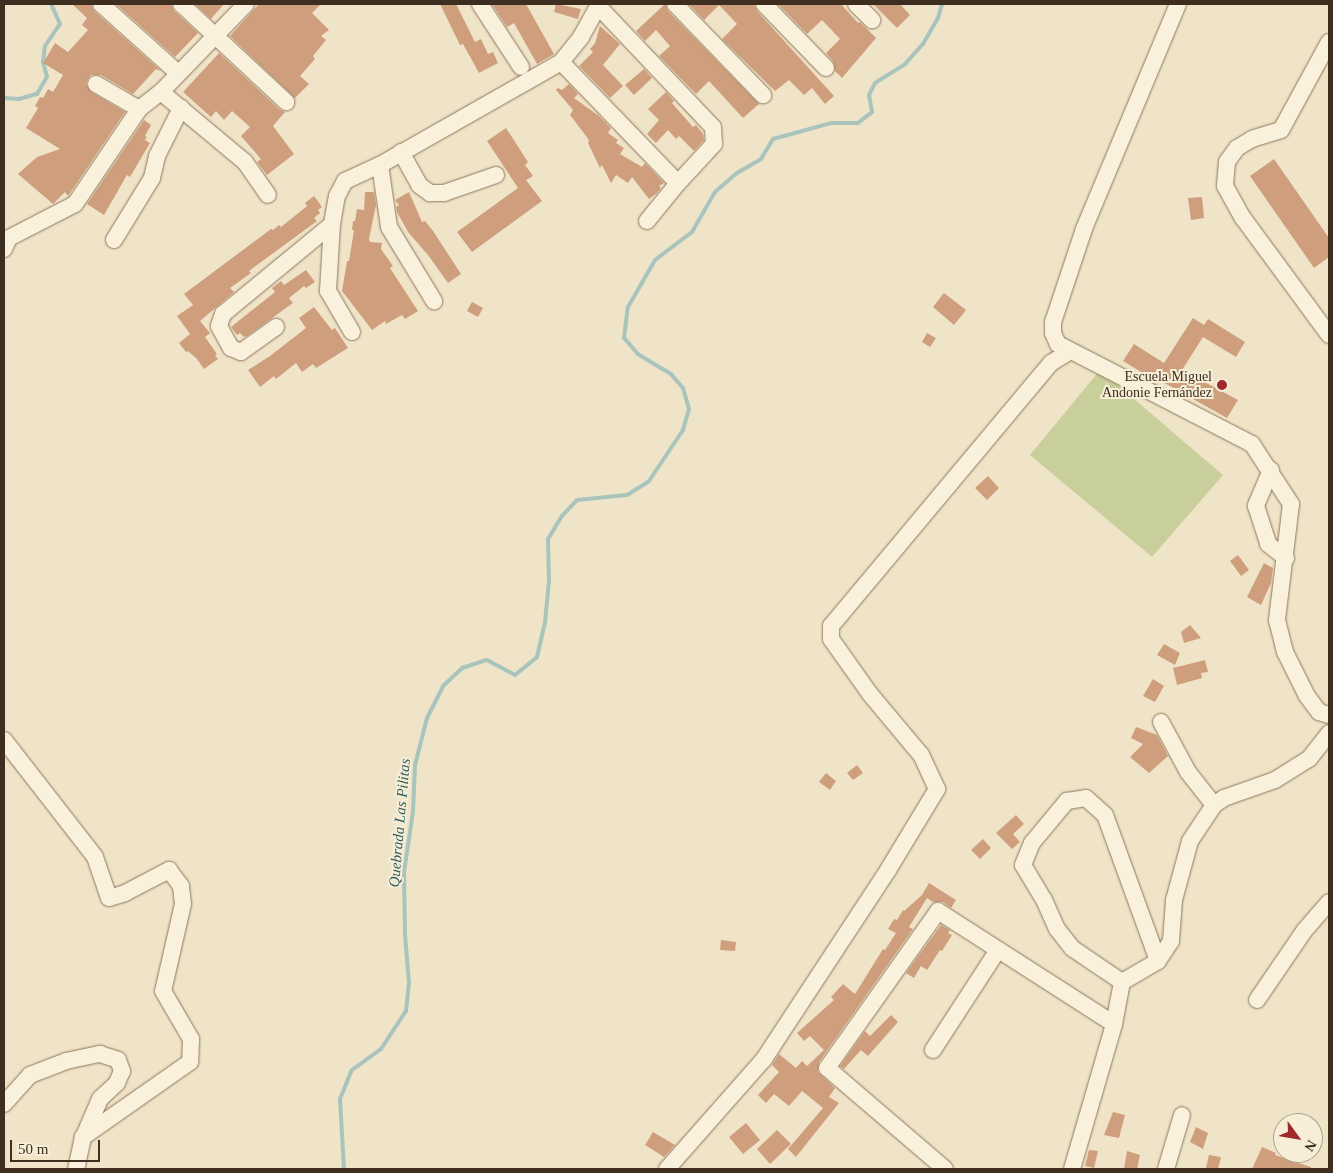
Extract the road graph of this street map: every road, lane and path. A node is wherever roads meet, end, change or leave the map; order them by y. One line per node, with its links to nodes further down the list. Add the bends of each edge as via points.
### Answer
1 (101, 4): 16 (street)
2 (181, 4): 11 (street)
3 (246, 4): 11 (street)
4 (480, 4): 14 (street)
5 (675, 4): 19 (street)
6 (764, 4): 15 (street)
7 (856, 4): 10 (street)
8 (1178, 4): 36 (street, via 1084,229 1053,322 1058,344)
9 (598, 5): 13 (street, via 581,38); 26 (street, via 713,128 714,144)
10 (872, 20)
11 (216, 36): 16 (street); 20 (street)
12 (1329, 42): 35 (street, via 1281,130 1252,138 1238,148 1227,162 1225,186 1243,218)
13 (561, 62): 23 (street); 26 (street)
14 (521, 67)
15 (826, 68)
16 (178, 73): 18 (street)
17 (96, 84): 22 (street)
18 (161, 92): 21 (street); 22 (street)
19 (763, 95)
20 (286, 102)
21 (181, 108): 27 (street, via 245,162); 30 (street, via 157,156 152,178)
22 (138, 109): 31 (street, via 75,204 10,238)
23 (401, 152): 24 (street); 25 (street, via 419,185 430,193 444,193)
24 (380, 165): 29 (street, via 345,181 337,196); 32 (street, via 389,227)
25 (496, 175)
26 (678, 183): 28 (street)
27 (268, 195)
28 (647, 221)
29 (332, 224): 33 (street, via 223,314 219,326 231,348 241,352); 34 (street, via 328,290)
30 (114, 240)
31 (4, 249)
32 (434, 301)
33 (276, 327)
34 (352, 332)
35 (1329, 335)
36 (1070, 351): 37 (street, via 1252,444); 55 (street, via 1052,363 830,626 831,639 870,694 921,755 937,789 764,1059)
37 (1271, 470): 38 (street, via 1291,504); 38 (street, via 1256,506 1268,544)
38 (1286, 558): 39 (street, via 1277,620 1285,652 1307,696 1320,712)
39 (1329, 715)
40 (1160, 722): 43 (street, via 1188,772)
41 (1329, 733): 43 (street, via 1309,759 1275,780)
42 (4, 740): 53 (street, via 95,857 109,898 169,870 181,886 183,904 163,991 191,1039 190,1062)
43 (1214, 804): 46 (street, via 1190,841 1174,900 1171,941)
44 (1329, 902): 48 (street, via 1304,931)
45 (998, 950): 49 (street); 50 (street); 56 (street, via 938,912 827,1068)
46 (1158, 961): 47 (street); 47 (street, via 1105,815 1086,798 1067,800 1032,843 1023,865 1057,929 1072,948)
47 (1122, 982): 49 (street)
48 (1257, 1000)
49 (1114, 1024): 57 (street)
50 (933, 1050)
51 (4, 1104): 53 (street, via 30,1075 66,1061 100,1054 118,1060 122,1071 117,1083 100,1099)
52 (1182, 1115): 58 (street)
53 (83, 1137): 54 (street)
54 (76, 1169)
55 (667, 1169)
56 (945, 1169)
57 (1072, 1169)
58 (1166, 1169)

